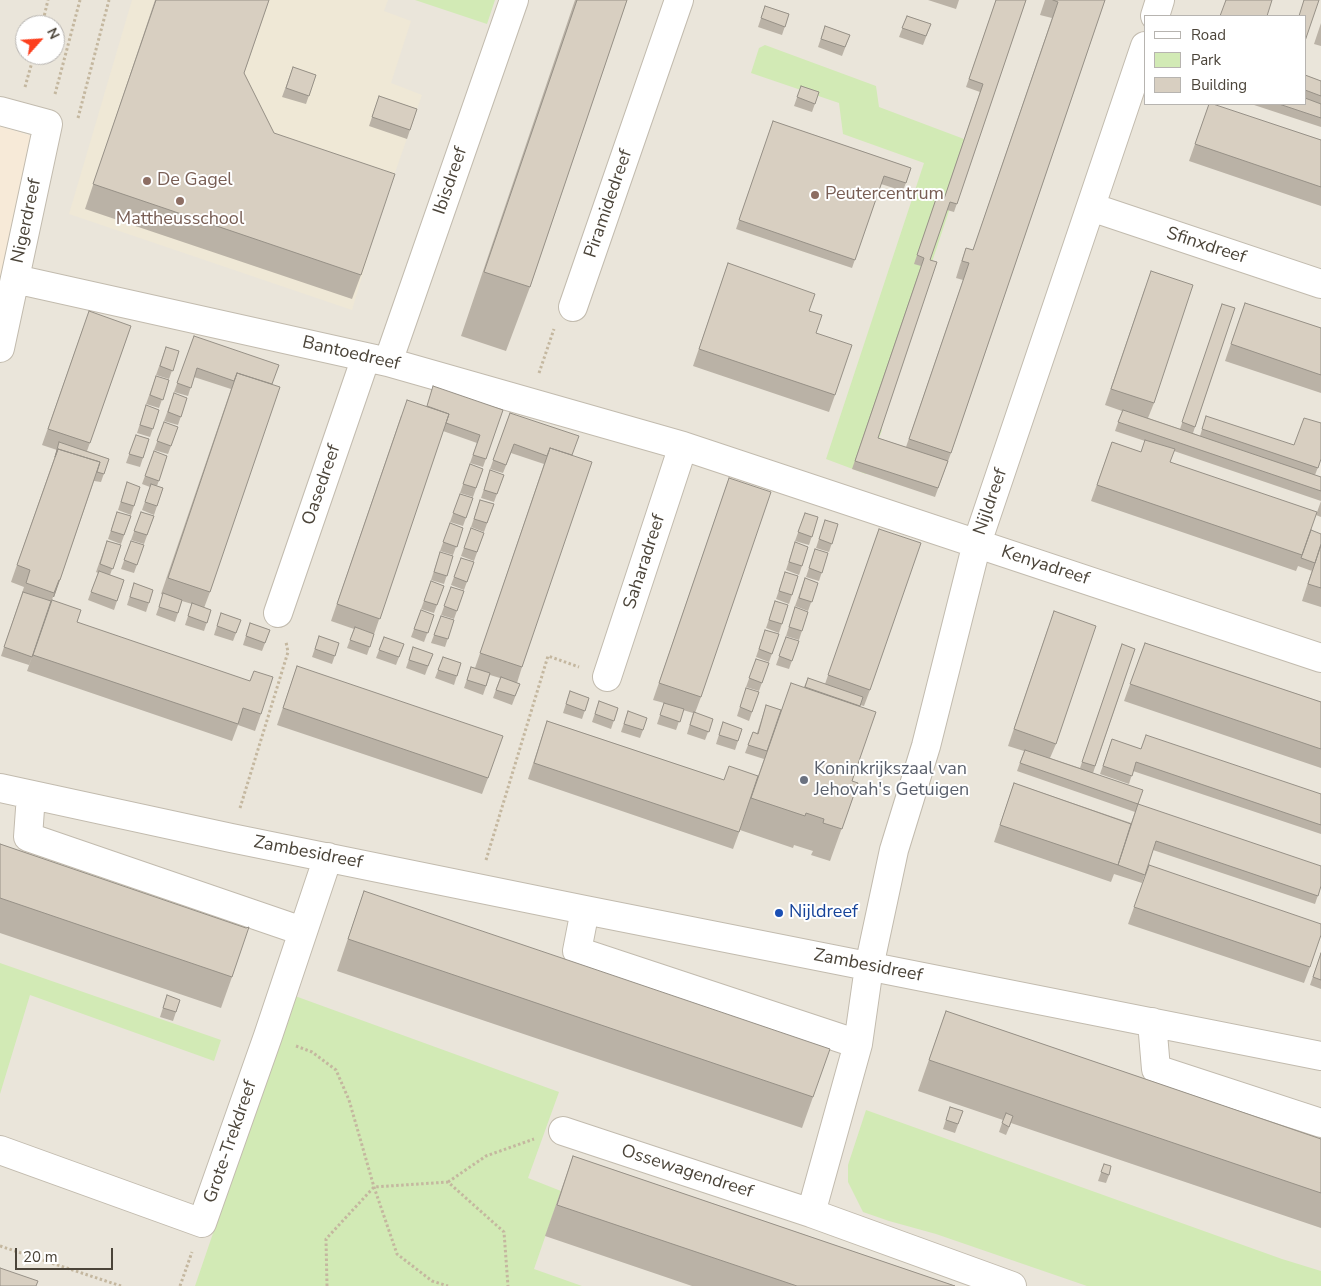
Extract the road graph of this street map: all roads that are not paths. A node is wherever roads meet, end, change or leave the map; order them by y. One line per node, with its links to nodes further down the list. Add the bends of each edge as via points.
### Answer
1 (514, 0): 12 (street, Ibisdreef)
2 (679, 0): 10 (street, Piramidedreef)
3 (1160, 0): 4 (street)
4 (1155, 15)
5 (1144, 49): 7 (street, Nijldreef)
6 (0, 111): 8 (street, Nigerdreef, via 48,124)
7 (1091, 207): 9 (street, Sfinxdreef); 14 (street, Nijldreef)
8 (15, 279): 11 (street, Nigerdreef); 12 (street, Bantoedreef)
9 (1321, 284)
10 (573, 307)
11 (0, 348)
12 (377, 360): 13 (street, Bantoedreef); 15 (street, Oasedreef)
13 (683, 446): 14 (street, Kenyadreef); 17 (street, Saharadreef)
14 (977, 543): 16 (street, Kenyadreef); 23 (street, Nijldreef, via 926,746 894,850)
15 (278, 613)
16 (1321, 658)
17 (607, 677)
18 (0, 788): 19 (street, Zambesidreef)
19 (31, 795): 20 (street, Zambesidreef); 22 (street, via 28,837)
20 (328, 857): 21 (street, Zambesidreef); 22 (street, Grote-Trekdreef)
21 (585, 910): 23 (street, Zambesidreef); 25 (street, via 577,951)
22 (302, 931): 29 (street, Grote-Trekdreef, via 202,1223)
23 (869, 967): 24 (street, Zambesidreef); 25 (street)
24 (1152, 1022): 26 (street, Zambesidreef); 27 (street, via 1156,1069)
25 (858, 1044): 30 (street)
26 (1321, 1056)
27 (1321, 1123)
28 (563, 1131): 30 (street, Ossewagendreef)
29 (0, 1150)
30 (811, 1213): 31 (street, Ossewagendreef)
31 (1012, 1286)

